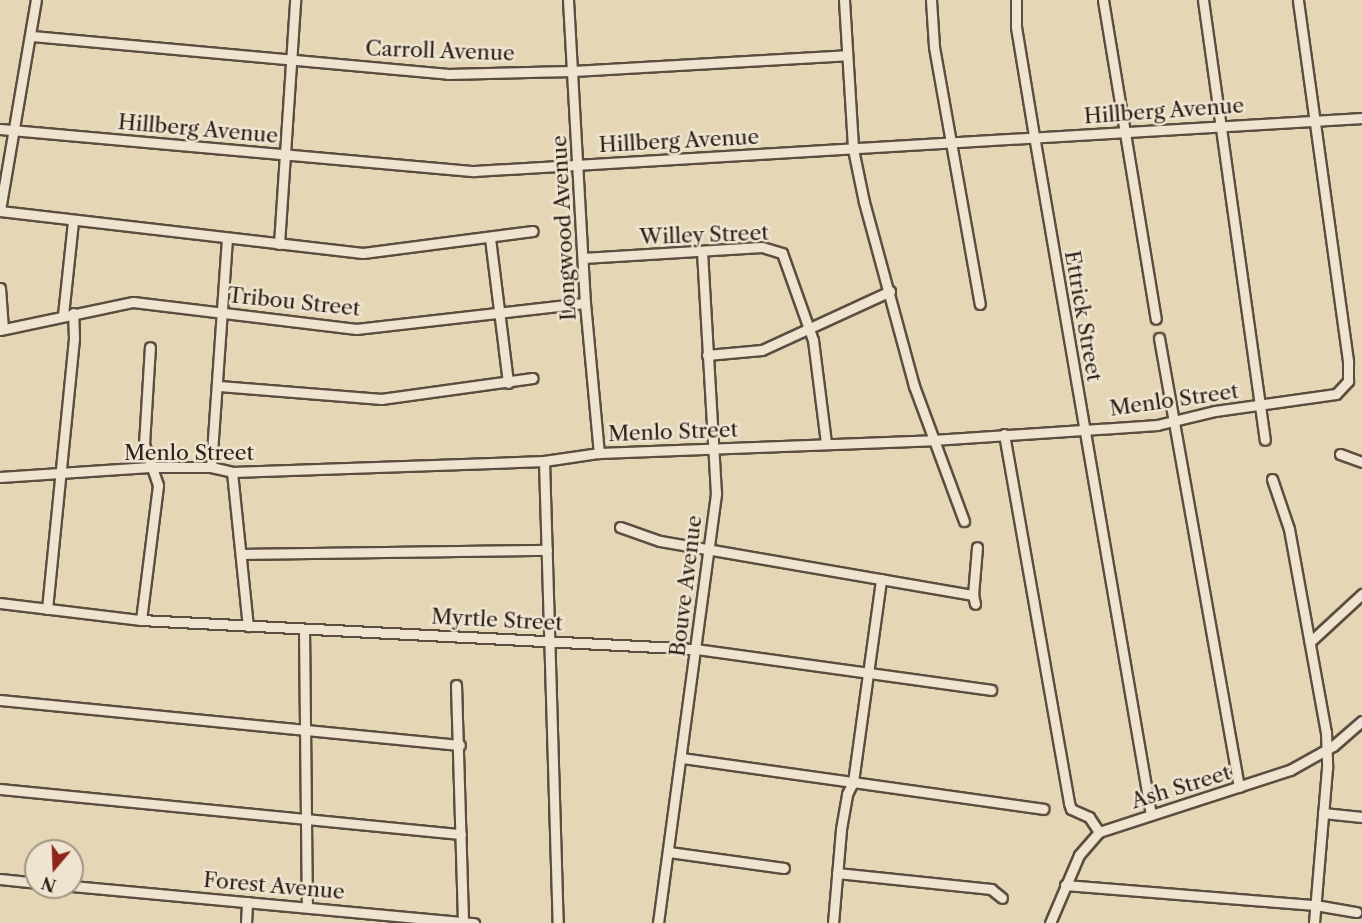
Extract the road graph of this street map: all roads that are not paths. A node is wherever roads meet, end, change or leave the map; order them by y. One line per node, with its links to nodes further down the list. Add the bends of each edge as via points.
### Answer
1 (36, 0): 10 (street)
2 (295, 0): 12 (street)
3 (568, 0): 13 (street, Longwood Avenue)
4 (844, 0): 11 (street)
5 (931, 0): 21 (street, via 934,47)
6 (1016, 0): 20 (street, Ettrick Street, via 1016,27)
7 (1103, 0): 19 (street)
8 (1203, 0): 16 (street)
9 (1298, 0): 15 (street)
10 (32, 36): 12 (street, Carroll Avenue); 18 (street)
11 (847, 55): 13 (street, Carroll Avenue); 22 (street)
12 (291, 59): 13 (street, Carroll Avenue, via 448,74); 23 (street)
13 (573, 71): 24 (street, Longwood Avenue)
14 (1362, 117): 15 (street, Hillberg Avenue)
15 (1312, 120): 16 (street, Hillberg Avenue); 50 (street, Menlo Street, via 1348,362 1344,388 1314,400)
16 (1218, 126): 19 (street, Hillberg Avenue); 50 (street)
17 (0, 129): 18 (street, Hillberg Avenue)
18 (16, 131): 23 (street, Hillberg Avenue); 25 (street)
19 (1122, 132): 20 (street, Hillberg Avenue); 41 (street)
20 (1034, 137): 21 (street, Hillberg Avenue); 52 (street, Ettrick Street)
21 (954, 143): 22 (street, Hillberg Avenue); 36 (street)
22 (853, 149): 24 (street, Hillberg Avenue); 34 (street)
23 (286, 156): 24 (street, Hillberg Avenue, via 474,171); 30 (street)
24 (578, 165): 32 (street, Longwood Avenue)
25 (0, 211): 26 (street)
26 (73, 221): 29 (street); 40 (street)
27 (533, 231): 28 (street)
28 (490, 238): 30 (street, via 363,253); 39 (street)
29 (227, 239): 30 (street); 37 (street)
30 (279, 244)
31 (702, 252): 32 (street, Willey Street); 42 (street, Willey Street, via 762,247 782,252); 46 (street, Bouve Avenue)
32 (583, 258): 35 (street, Longwood Avenue)
33 (0, 288): 43 (street)
34 (890, 291): 42 (street); 54 (street)
35 (585, 303): 39 (street, Tribou Street); 58 (street, Longwood Avenue)
36 (980, 304)
37 (220, 312): 38 (street, Tribou Street, via 133,302); 39 (street, Tribou Street, via 356,329); 49 (street)
38 (73, 313): 40 (street, Tribou Street); 65 (street)
39 (497, 313): 48 (street)
40 (63, 315): 43 (street, Tribou Street)
41 (1155, 319)
42 (810, 327): 46 (street, via 762,350); 56 (street, via 823,396)
43 (1, 329)
44 (1159, 338): 51 (street)
45 (150, 347): 62 (street, via 144,444)
46 (707, 355): 57 (street, Bouve Avenue)
47 (533, 378): 48 (street)
48 (508, 382): 49 (street, via 381,399)
49 (219, 386): 63 (street)
50 (1257, 406): 51 (street, Menlo Street); 55 (street)
51 (1174, 422): 52 (street, Menlo Street); 94 (street)
52 (1085, 430): 53 (street, Menlo Street); 98 (street, Ettrick Street)
53 (1005, 434): 54 (street, Menlo Street); 101 (street, via 1069,803 1071,809 1089,817)
54 (933, 440): 56 (street, Menlo Street); 68 (street)
55 (1264, 440)
56 (826, 443): 57 (street, Menlo Street)
57 (712, 449): 58 (street, Menlo Street); 72 (street, Bouve Avenue, via 716,494)
58 (599, 453): 60 (street, Menlo Street)
59 (1340, 454): 61 (street)
60 (544, 461): 64 (street, Menlo Street); 71 (street)
61 (1362, 462)
62 (150, 467): 63 (street, Menlo Street); 65 (street, Menlo Street); 78 (street, via 158,485)
63 (211, 467): 64 (street, Menlo Street)
64 (232, 472): 73 (street)
65 (61, 475): 66 (street, Menlo Street); 77 (street)
66 (0, 477)
67 (1272, 479): 82 (street, via 1289,528)
68 (964, 521)
69 (621, 527): 72 (street, via 660,541)
70 (976, 547): 74 (street, via 974,600)
71 (547, 550): 73 (street); 81 (street)
72 (709, 550): 74 (street); 83 (street, Bouve Avenue)
73 (242, 554): 79 (street)
74 (880, 579): 84 (street)
75 (1362, 594): 82 (street)
76 (0, 603): 77 (street, Myrtle Street)
77 (46, 609): 78 (street, Myrtle Street)
78 (141, 620): 79 (street, Myrtle Street)
79 (248, 626): 80 (street, Myrtle Street)
80 (304, 630): 81 (street, Myrtle Street); 89 (street)
81 (550, 640): 83 (street, Myrtle Street); 118 (street)
82 (1310, 642): 91 (street)
83 (696, 649): 84 (street, Myrtle Street); 92 (street, Bouve Avenue)
84 (865, 672): 86 (street, Myrtle Street); 93 (street)
85 (456, 686): 90 (street)
86 (991, 690)
87 (0, 700): 89 (street)
88 (1362, 721): 91 (street, Ash Street)
89 (304, 729): 90 (street); 100 (street)
90 (460, 745): 102 (street)
91 (1327, 750): 94 (street, Ash Street, via 1290,770); 97 (street)
92 (682, 758): 93 (street); 103 (street, Bouve Avenue)
93 (853, 782): 96 (street); 105 (street, via 847,794)
94 (1239, 788): 98 (street, Ash Street)
95 (0, 789): 100 (street)
96 (1043, 809)
97 (1323, 813): 99 (street); 112 (street)
98 (1151, 815): 101 (street, Ash Street)
99 (1362, 816)
100 (306, 819): 102 (street); 113 (street)
101 (1099, 832): 108 (street, via 1084,848)
102 (461, 834): 116 (street)
103 (669, 852): 104 (street); 119 (street, Bouve Avenue)
104 (784, 868)
105 (837, 873): 110 (street, via 991,888); 120 (street)
106 (0, 879): 107 (street)
107 (24, 882)
108 (1065, 885): 112 (street); 121 (street)
109 (84, 887): 111 (street, Forest Avenue)
110 (1002, 898)
111 (247, 902): 113 (street, Forest Avenue); 117 (street)
112 (1316, 905): 114 (street); 122 (street)
113 (307, 907): 115 (street, Forest Avenue)
114 (1356, 912)
115 (436, 921): 116 (street, Forest Avenue)
116 (468, 922)
117 (246, 923)
118 (558, 923)
119 (658, 923)
120 (833, 923)
121 (1050, 923)
122 (1314, 923)

